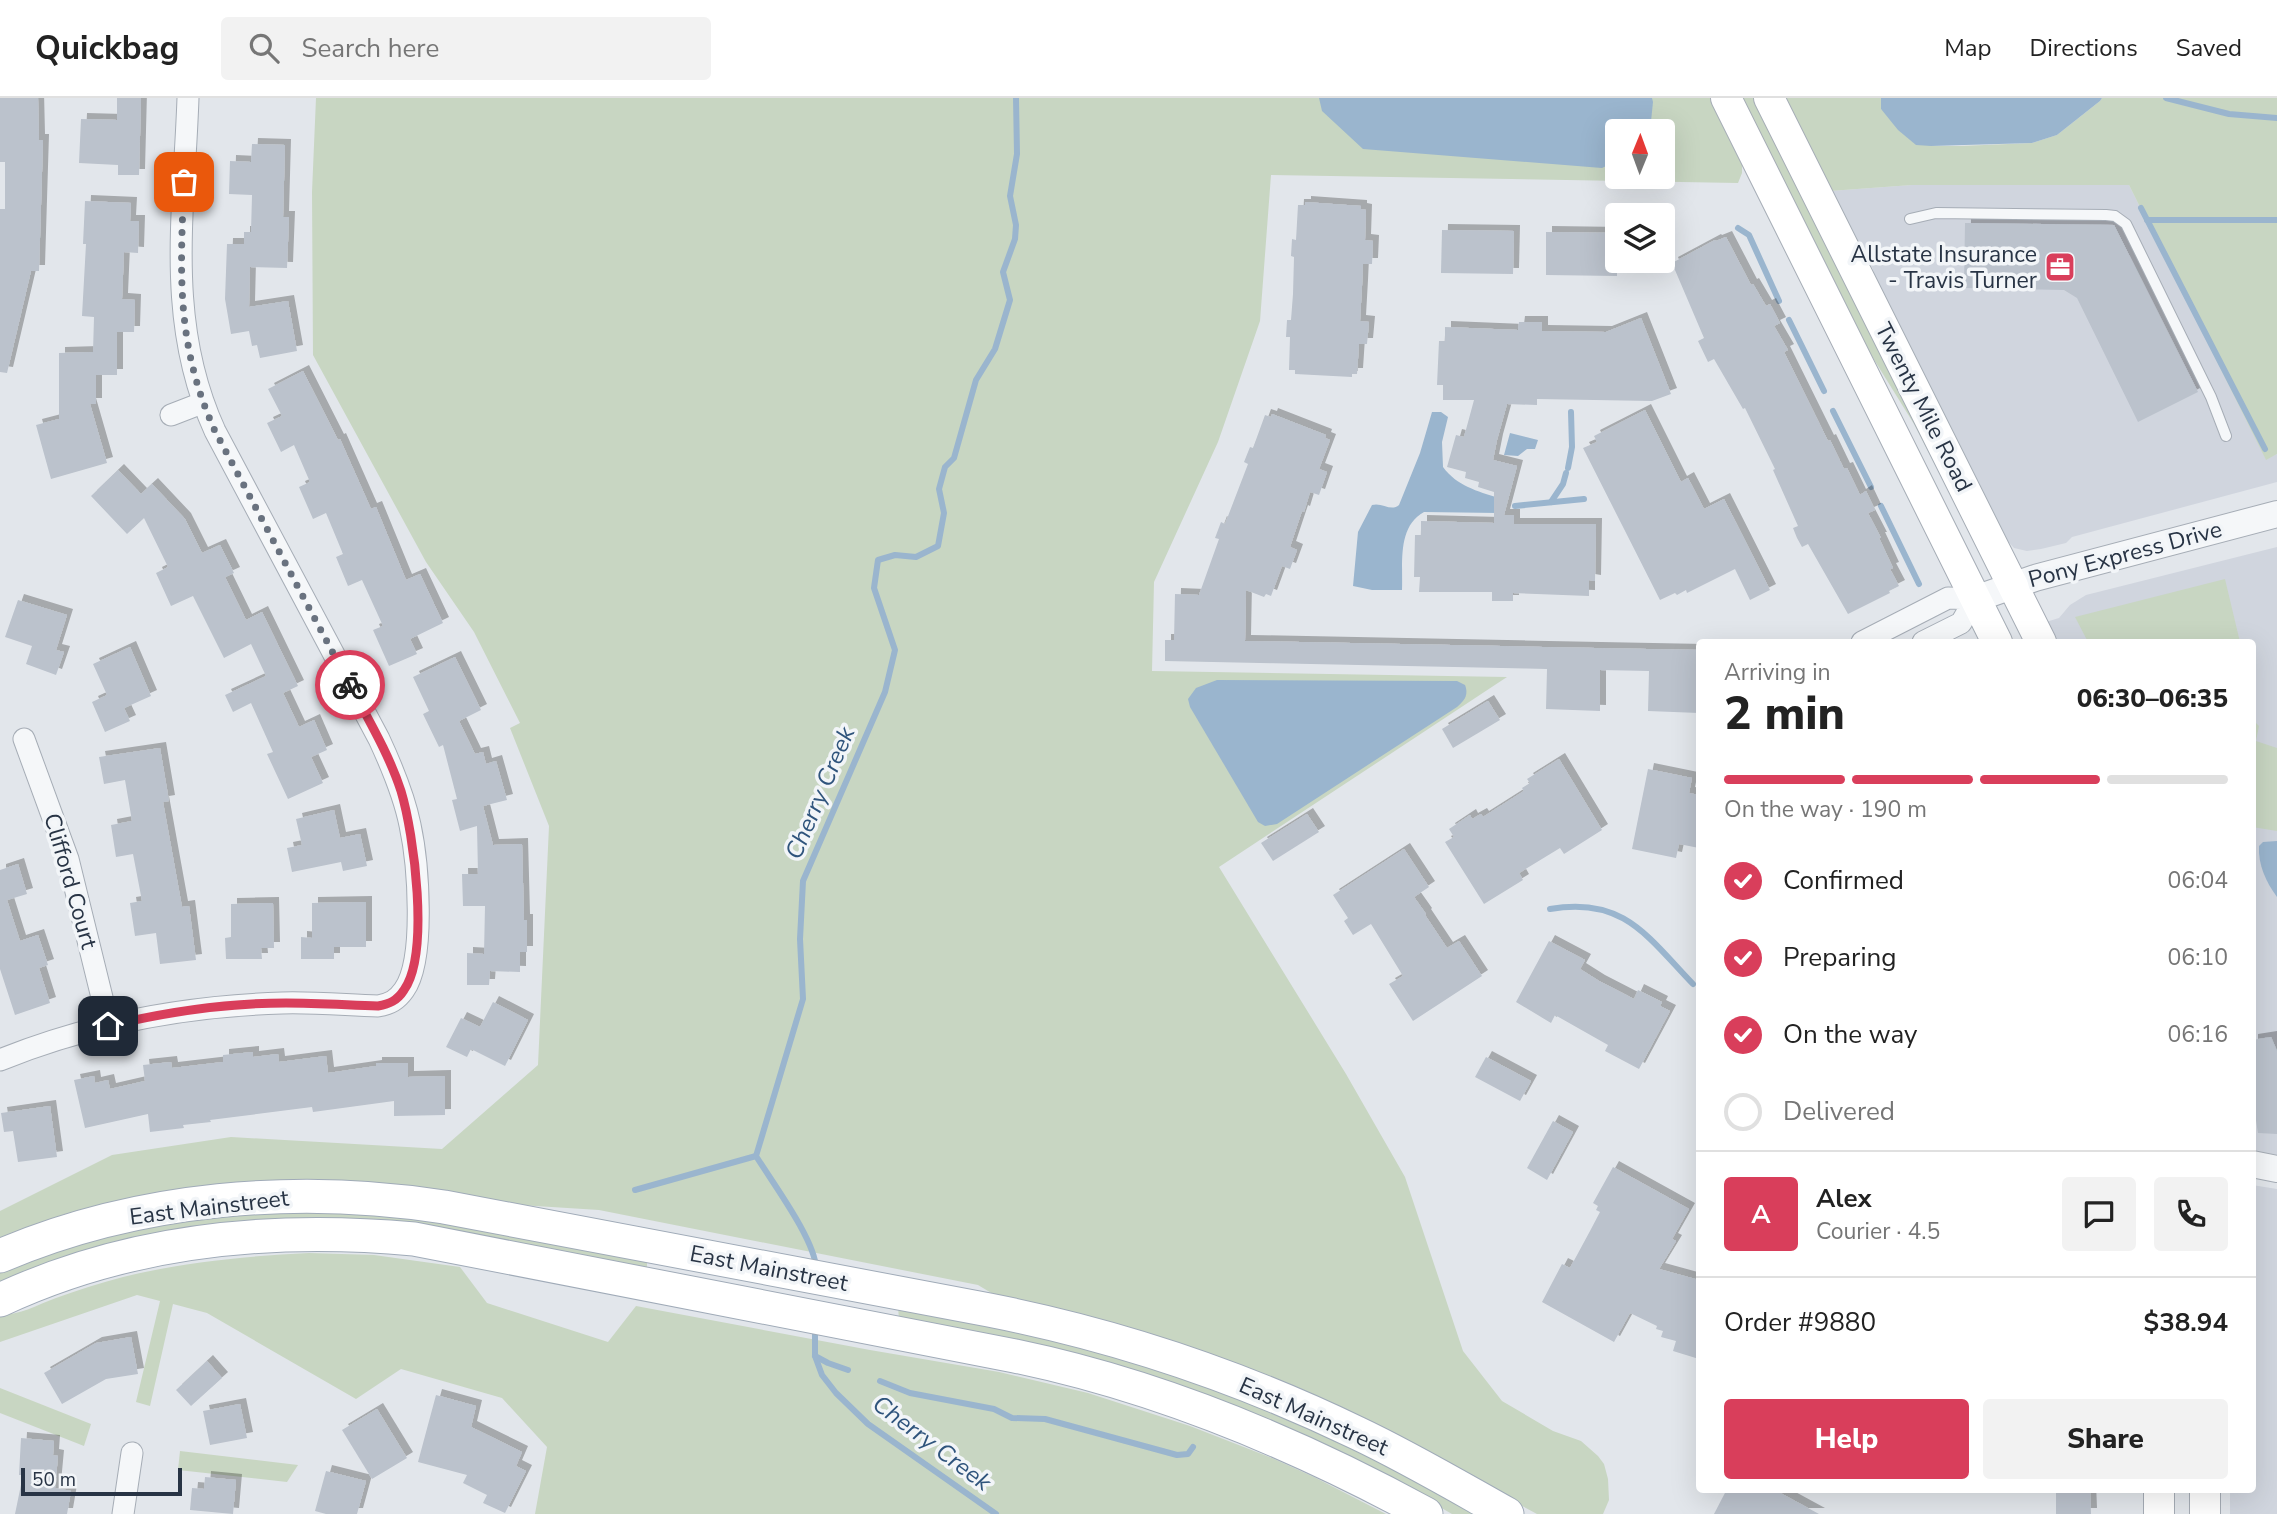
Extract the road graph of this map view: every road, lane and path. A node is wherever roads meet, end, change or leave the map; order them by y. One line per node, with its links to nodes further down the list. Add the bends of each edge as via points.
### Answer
1 (188, 98): 5 (street, via 181,291 188,353)
2 (1726, 98): 10 (main road, Twenty Mile Road)
3 (1769, 98): 9 (main road, Twenty Mile Road)
4 (1910, 219): 7 (lane, via 1936,213 2106,215 2121,219 2205,385)
5 (202, 403): 6 (street); 16 (street, via 379,739 401,790 416,860 414,968 390,1004 225,1007)
6 (171, 415)
7 (2225, 436)
8 (2277, 514): 9 (street, Pony Express Drive)
9 (2013, 585): 10 (street, Pony Express Drive); 14 (main road, Twenty Mile Road)
10 (1975, 599): 11 (street, via 1948,598); 12 (street, via 1961,623); 13 (main road, Twenty Mile Road)
11 (1867, 639)
12 (1929, 639)
13 (1995, 639)
14 (2040, 639)
15 (24, 739): 16 (street, Clifford Court, via 68,859)
16 (108, 1026): 17 (street)
17 (0, 1060)
18 (2256, 1165): 19 (street)
19 (2277, 1169)
20 (0, 1256): 27 (main road, East Mainstreet, via 78,1228 205,1203 291,1196 411,1201 1045,1321 1118,1341 1298,1406 1356,1432)
21 (0, 1300): 26 (main road, East Mainstreet, via 133,1253 216,1239 298,1234 414,1239 1058,1365 1175,1400 1306,1452)
22 (132, 1453): 25 (street)
23 (2159, 1493): 28 (main road)
24 (2205, 1493): 29 (main road)
25 (123, 1514)
26 (1426, 1514)
27 (1507, 1514)
28 (2159, 1514)
29 (2205, 1514)

